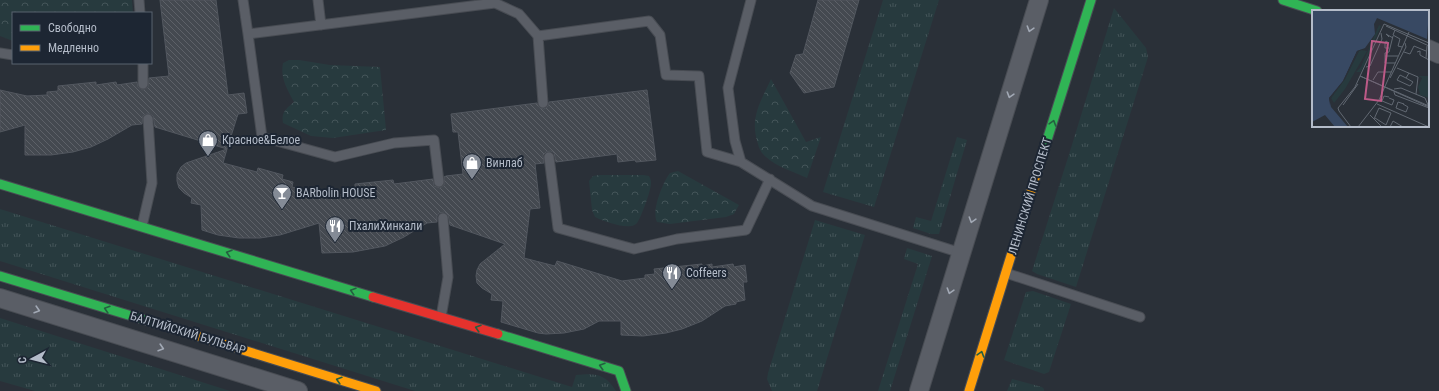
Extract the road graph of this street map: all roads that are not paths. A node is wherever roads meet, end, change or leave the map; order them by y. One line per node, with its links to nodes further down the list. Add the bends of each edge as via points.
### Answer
1 (139, 0): 10 (lane)
2 (243, 0): 12 (lane)
3 (318, 0): 11 (lane)
4 (751, 0): 23 (lane, via 728,88 735,141)
5 (1039, 0): 29 (street, one-way to 29)
6 (1091, 0): 30 (street, ЛЕНИНСКИЙ ПРОСПЕКТ, one-way to 6)
7 (1283, 0): 9 (street)
8 (494, 1): 11 (lane); 13 (lane, via 519,14)
9 (1314, 10)
10 (140, 12)
11 (321, 25): 12 (lane)
12 (248, 34): 25 (lane, via 262,137 335,157 394,143 434,140)
13 (538, 36): 20 (lane); 23 (lane, via 649,22 660,35 666,75 699,76 707,152)
14 (1429, 49): 16 (street)
15 (0, 53): 17 (lane)
16 (1439, 54)
17 (12, 55)
18 (144, 64): 19 (lane)
19 (143, 84)
20 (543, 103)
21 (148, 119): 28 (lane, via 152,183)
22 (549, 157): 24 (lane, via 558,228 634,250 677,239 746,230)
23 (741, 162): 24 (lane)
24 (770, 179): 29 (lane, via 812,206)
25 (439, 182)
26 (0, 184): 28 (street)
27 (443, 218): 33 (lane, via 448,277)
28 (142, 226): 33 (street, one-way to 28)
29 (961, 254): 38 (street, one-way to 38)
30 (1006, 273): 34 (lane); 39 (street, ЛЕНИНСКИЙ ПРОСПЕКТ, one-way to 30)
31 (0, 276): 36 (street, БАЛТИЙСКИЙ БУЛЬВАР, one-way to 31)
32 (0, 298): 35 (street, БАЛТИЙСКИЙ БУЛЬВАР, one-way to 35)
33 (441, 317): 37 (street, one-way to 33, via 619,371)
34 (1140, 317)
35 (298, 391)
36 (376, 391)
37 (626, 391)
38 (919, 391)
39 (969, 391)

